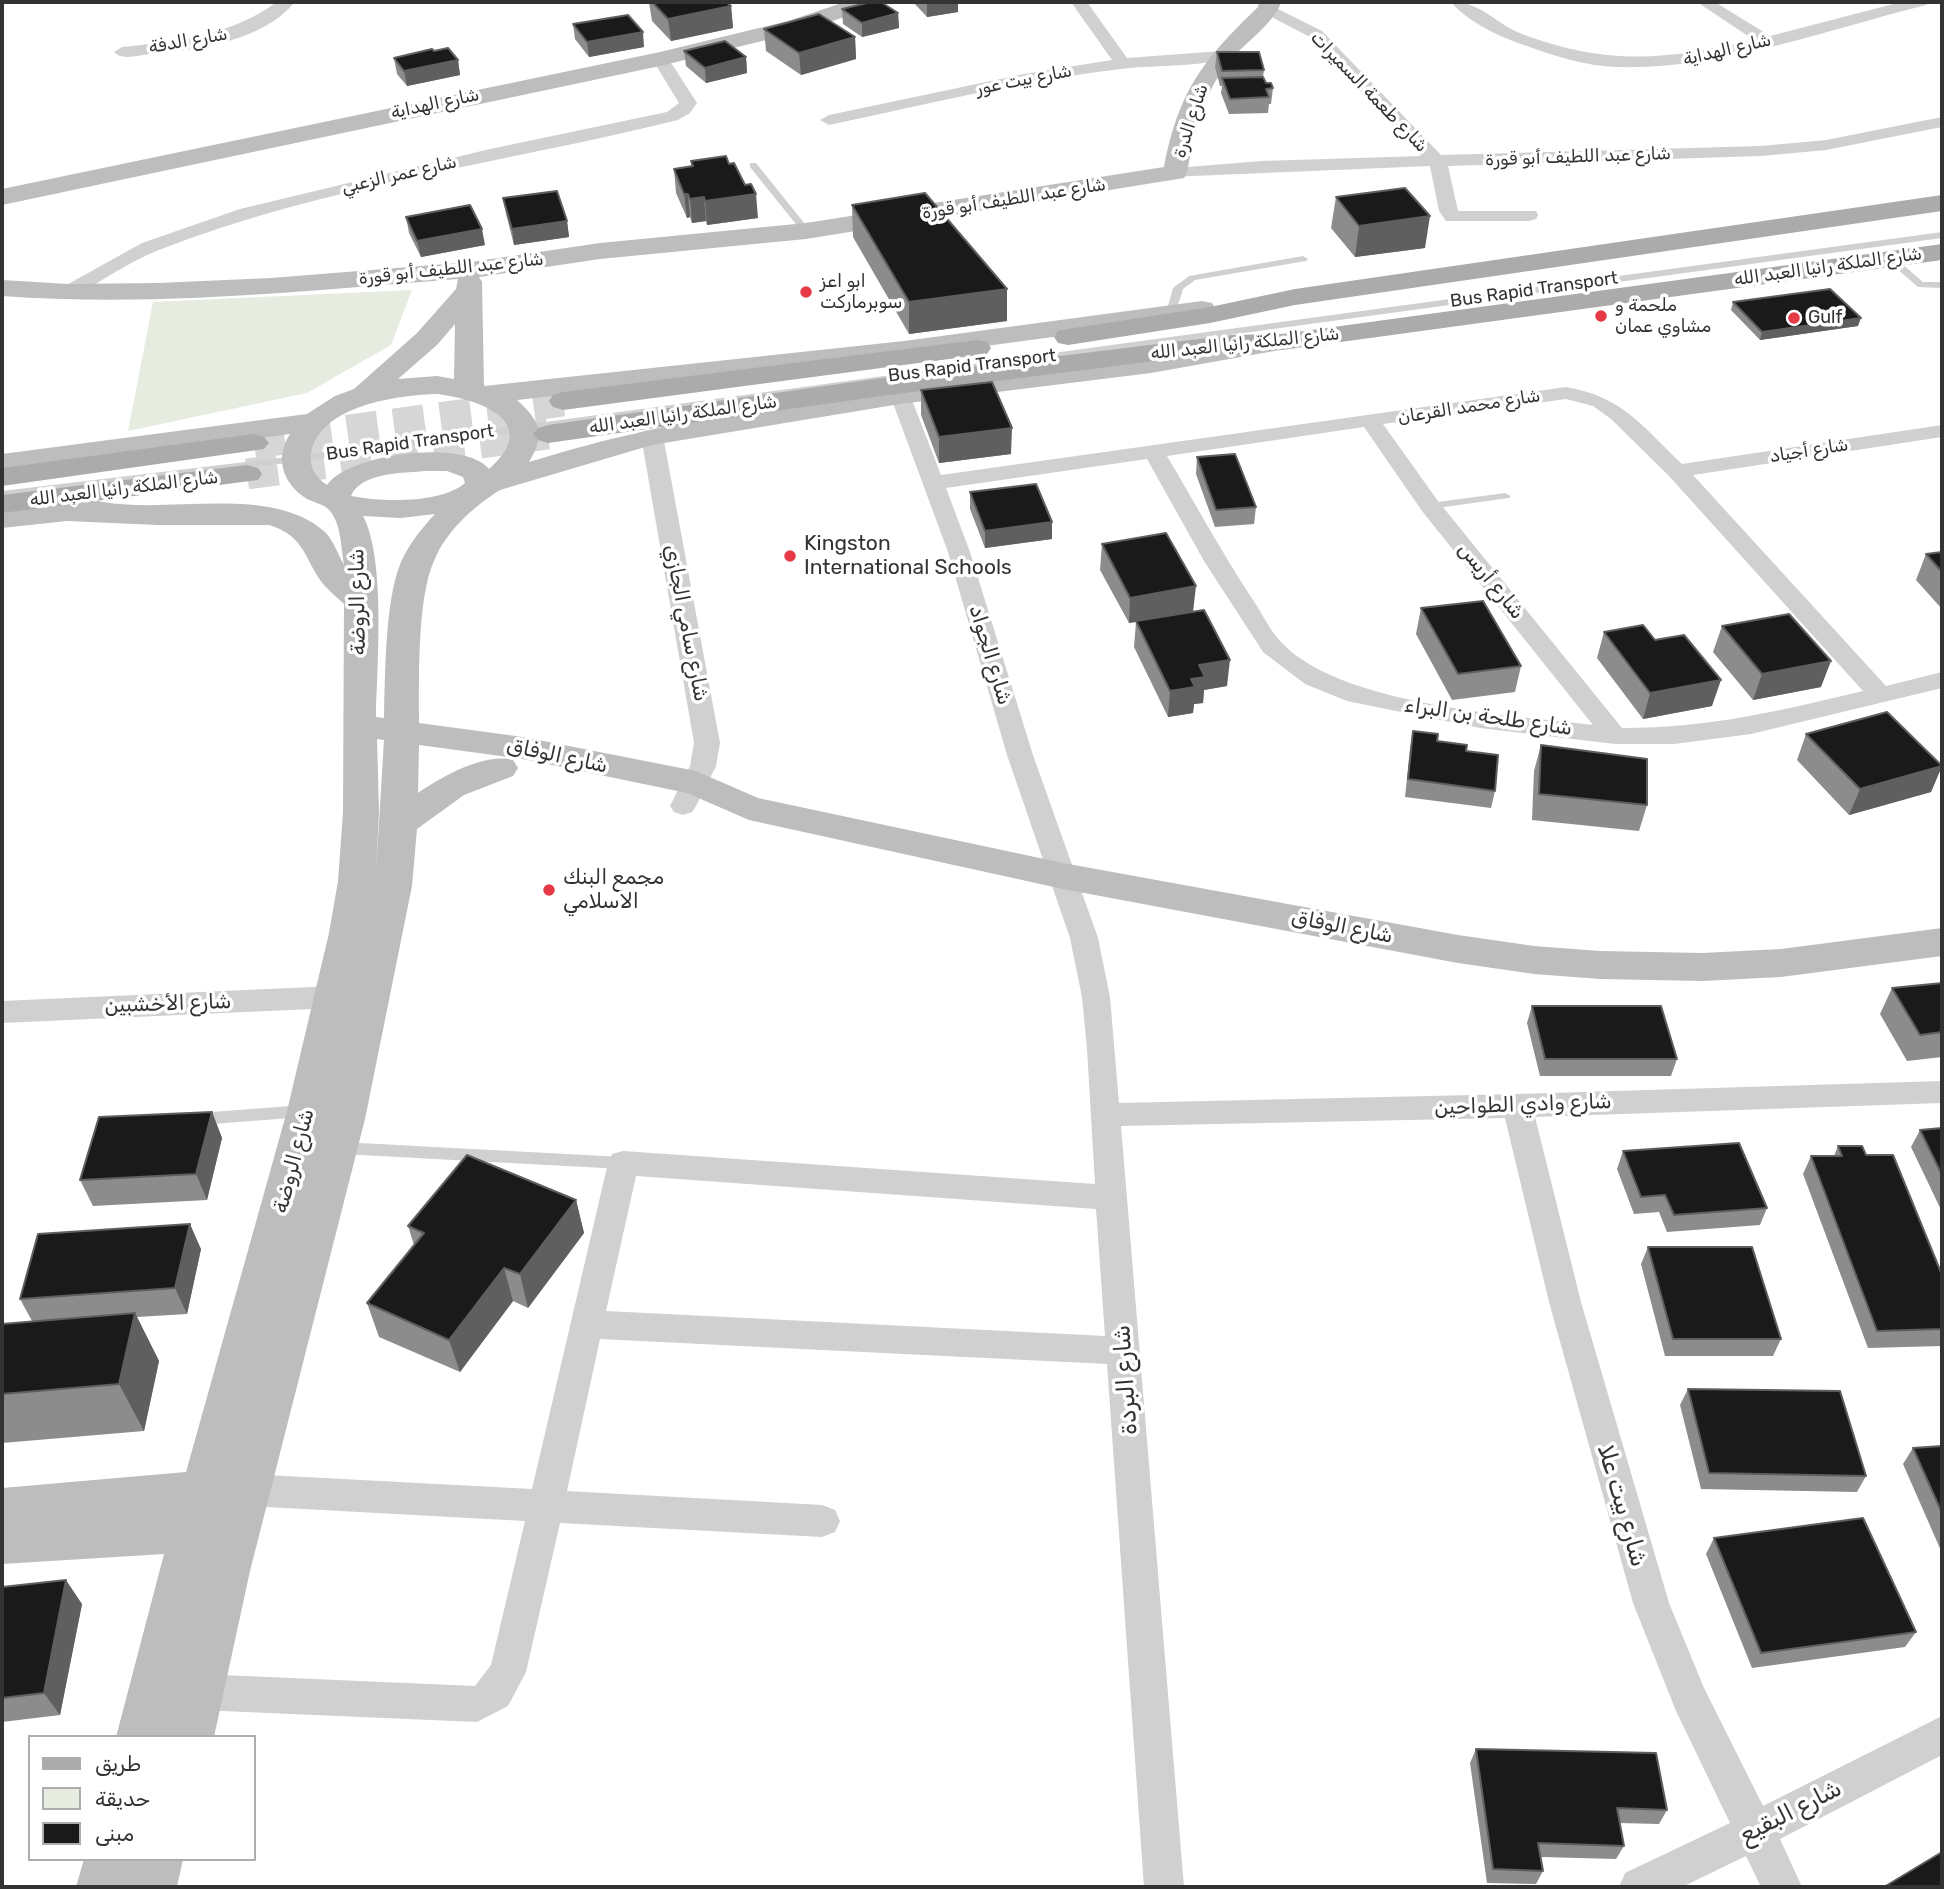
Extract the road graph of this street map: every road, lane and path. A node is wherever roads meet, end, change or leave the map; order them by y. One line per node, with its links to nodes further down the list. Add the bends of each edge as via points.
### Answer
1 (288, 2): 9 (street, شارع الدفة, via 254,26 229,36)
2 (866, 2): 11 (street, شارع الهداية, via 795,26)
3 (1079, 2): 12 (street)
4 (1459, 2): 8 (street, شارع الهداية, via 1514,36 1596,60 1635,64 1685,61)
5 (1704, 2): 8 (street)
6 (1920, 2): 8 (street, شارع الهداية)
7 (1269, 5): 10 (street, شارع الدرة); 15 (street, شارع طعمة السميرات, via 1323,41)
8 (1766, 41)
9 (122, 52)
10 (1221, 56): 12 (street, شارع بيت عور); 17 (street, شارع الدرة, via 1191,110)
11 (660, 59): 18 (street, شارع الهداية); 29 (street, شارع عمر الزعبي, via 688,103 672,116 463,160 235,217 136,253)
12 (1121, 62): 13 (street, شارع بيت عور)
13 (829, 120)
14 (1942, 122): 15 (street, شارع عبد اللطيف أبو قورة, via 1826,145 1761,151)
15 (1438, 163): 17 (street, شارع عبد اللطيف أبو قورة, via 1262,166); 20 (street, via 1453,216)
16 (753, 165): 21 (lane)
17 (1175, 173): 21 (street, شارع عبد اللطيف أبو قورة)
18 (2, 197)
19 (1942, 203): 30 (main road, شارع الملكة رانيا العبد الله)
20 (1529, 215)
21 (806, 231): 26 (street, شارع عبد اللطيف أبو قورة, via 600,251)
22 (1942, 233): 40 (lane, Bus Rapid Transport)
23 (1942, 252): 25 (main road, شارع الملكة رانيا العبد الله)
24 (1303, 259): 31 (lane, via 1192,278 1178,288)
25 (1891, 259): 27 (lane, via 1920,285); 32 (main road, شارع الملكة رانيا العبد الله)
26 (469, 281): 29 (street, شارع عبد اللطيف أبو قورة); 33 (street); 37 (street, via 427,339)
27 (1942, 285)
28 (2, 288): 29 (street, شارع عبد اللطيف أبو قورة)
29 (68, 292)
30 (1295, 297): 31 (street); 35 (main road, شارع الملكة رانيا العبد الله, via 1118,331)
31 (1171, 313): 35 (street)
32 (1282, 342): 36 (street, via 1151,365); 40 (main road, شارع الملكة رانيا العبد الله, via 1231,343)
33 (469, 352): 34 (street); 35 (street, via 486,371 498,376)
34 (477, 391): 35 (street); 37 (street, via 419,385); 40 (street, via 513,410)
35 (570, 393)
36 (900, 395): 42 (street); 50 (street, شارع الجواد)
37 (363, 396): 38 (street)
38 (316, 422): 45 (street); 46 (street, via 300,441)
39 (1371, 422): 44 (street, شارع محمد القرعان); 47 (street, شارع محمد القرعان, via 1575,394 1607,407); 56 (street, شارع أريس)
40 (531, 427): 46 (lane, Bus Rapid Transport); 51 (street, شارع الروضة, via 511,466)
41 (1942, 431): 47 (street, شارع أجياد)
42 (652, 436): 51 (street); 66 (street, شارع سامي الجازي, via 705,717 703,766)
43 (254, 443): 49 (main road, شارع الملكة رانيا العبد الله)
44 (1153, 450): 50 (street, شارع محمد القرعان); 62 (street, شارع طلحة بن البراء, via 1261,633 1314,680 1356,695 1449,715)
45 (2, 463)
46 (300, 465): 52 (lane, Bus Rapid Transport); 54 (street); 57 (street)
47 (1677, 471): 61 (street, شارع محمد القرعان)
48 (247, 474): 55 (main road, شارع الملكة رانيا العبد الله)
49 (2, 477)
50 (935, 483): 68 (street, شارع الجواد)
51 (481, 487): 54 (street, via 439,503 401,509); 54 (street, via 476,469 444,461 363,472 343,482 337,496); 64 (street, شارع الروضة, via 443,521 416,563 409,591)
52 (2, 492)
53 (1505, 496): 56 (lane)
54 (340, 502): 59 (street, شارع الروضة, via 357,540)
55 (2, 504)
56 (1430, 506): 62 (street, شارع أريس)
57 (67, 512): 58 (street); 59 (street, via 246,514 280,519 315,540 336,579)
58 (2, 519)
59 (361, 602): 63 (street, شارع الروضة)
60 (1942, 680): 61 (street, شارع طلحة بن البراء)
61 (1880, 694): 62 (street, شارع طلحة بن البراء, via 1751,726 1674,736)
62 (1615, 736)
63 (359, 739): 64 (street, شارع الوفاق); 70 (street, شارع الروضة, via 357,881)
64 (401, 743): 65 (street, شارع الوفاق); 66 (street, شارع الوفاق, via 523,748); 67 (street, شارع الروضة)
65 (500, 768): 66 (street, شارع الوفاق); 67 (street, via 451,787)
66 (690, 795): 68 (street, شارع الوفاق)
67 (399, 824): 77 (street, شارع الروضة, via 393,886)
68 (1063, 876): 69 (street, شارع الوفاق, via 1458,948 1600,965 1702,967 1781,962); 75 (street, شارع البردة, via 1093,977)
69 (1942, 942)
70 (334, 998): 71 (street, شارع الأخشبين); 74 (street, شارع الروضة)
71 (2, 1012)
72 (1942, 1092): 73 (street, شارع وادي الطواحين)
73 (1517, 1106): 75 (street, شارع وادي الطواحين); 91 (street, شارع بيت علا, via 1565,1302 1651,1602 1689,1698)
74 (308, 1111): 76 (lane); 83 (street, شارع الروضة)
75 (1105, 1115): 79 (street, شارع البردة)
76 (212, 1118)
77 (336, 1148): 78 (lane); 83 (street, شارع الروضة)
78 (623, 1163): 79 (street); 80 (street)
79 (1112, 1197): 81 (street, شارع البردة)
80 (585, 1324): 81 (street); 82 (street)
81 (1124, 1351): 96 (street, شارع البردة)
82 (545, 1507): 83 (street); 85 (street); 87 (street, via 510,1665 500,1688 486,1701)
83 (222, 1509): 84 (street); 86 (street); 87 (street, شارع الروضة); 88 (street, شارع الروضة)
84 (2, 1510)
85 (822, 1521)
86 (2, 1542)
87 (199, 1692): 89 (street, شارع الروضة)
88 (143, 1735)
89 (188, 1735)
90 (1942, 1735): 91 (street, شارع البقيع)
91 (1753, 1832): 97 (street, شارع البقيع); 98 (street, شارع بيت علا)
92 (110, 1861): 94 (street)
93 (156, 1861): 95 (street)
94 (104, 1887)
95 (149, 1887)
96 (1164, 1887)
97 (1639, 1887)
98 (1782, 1887)

